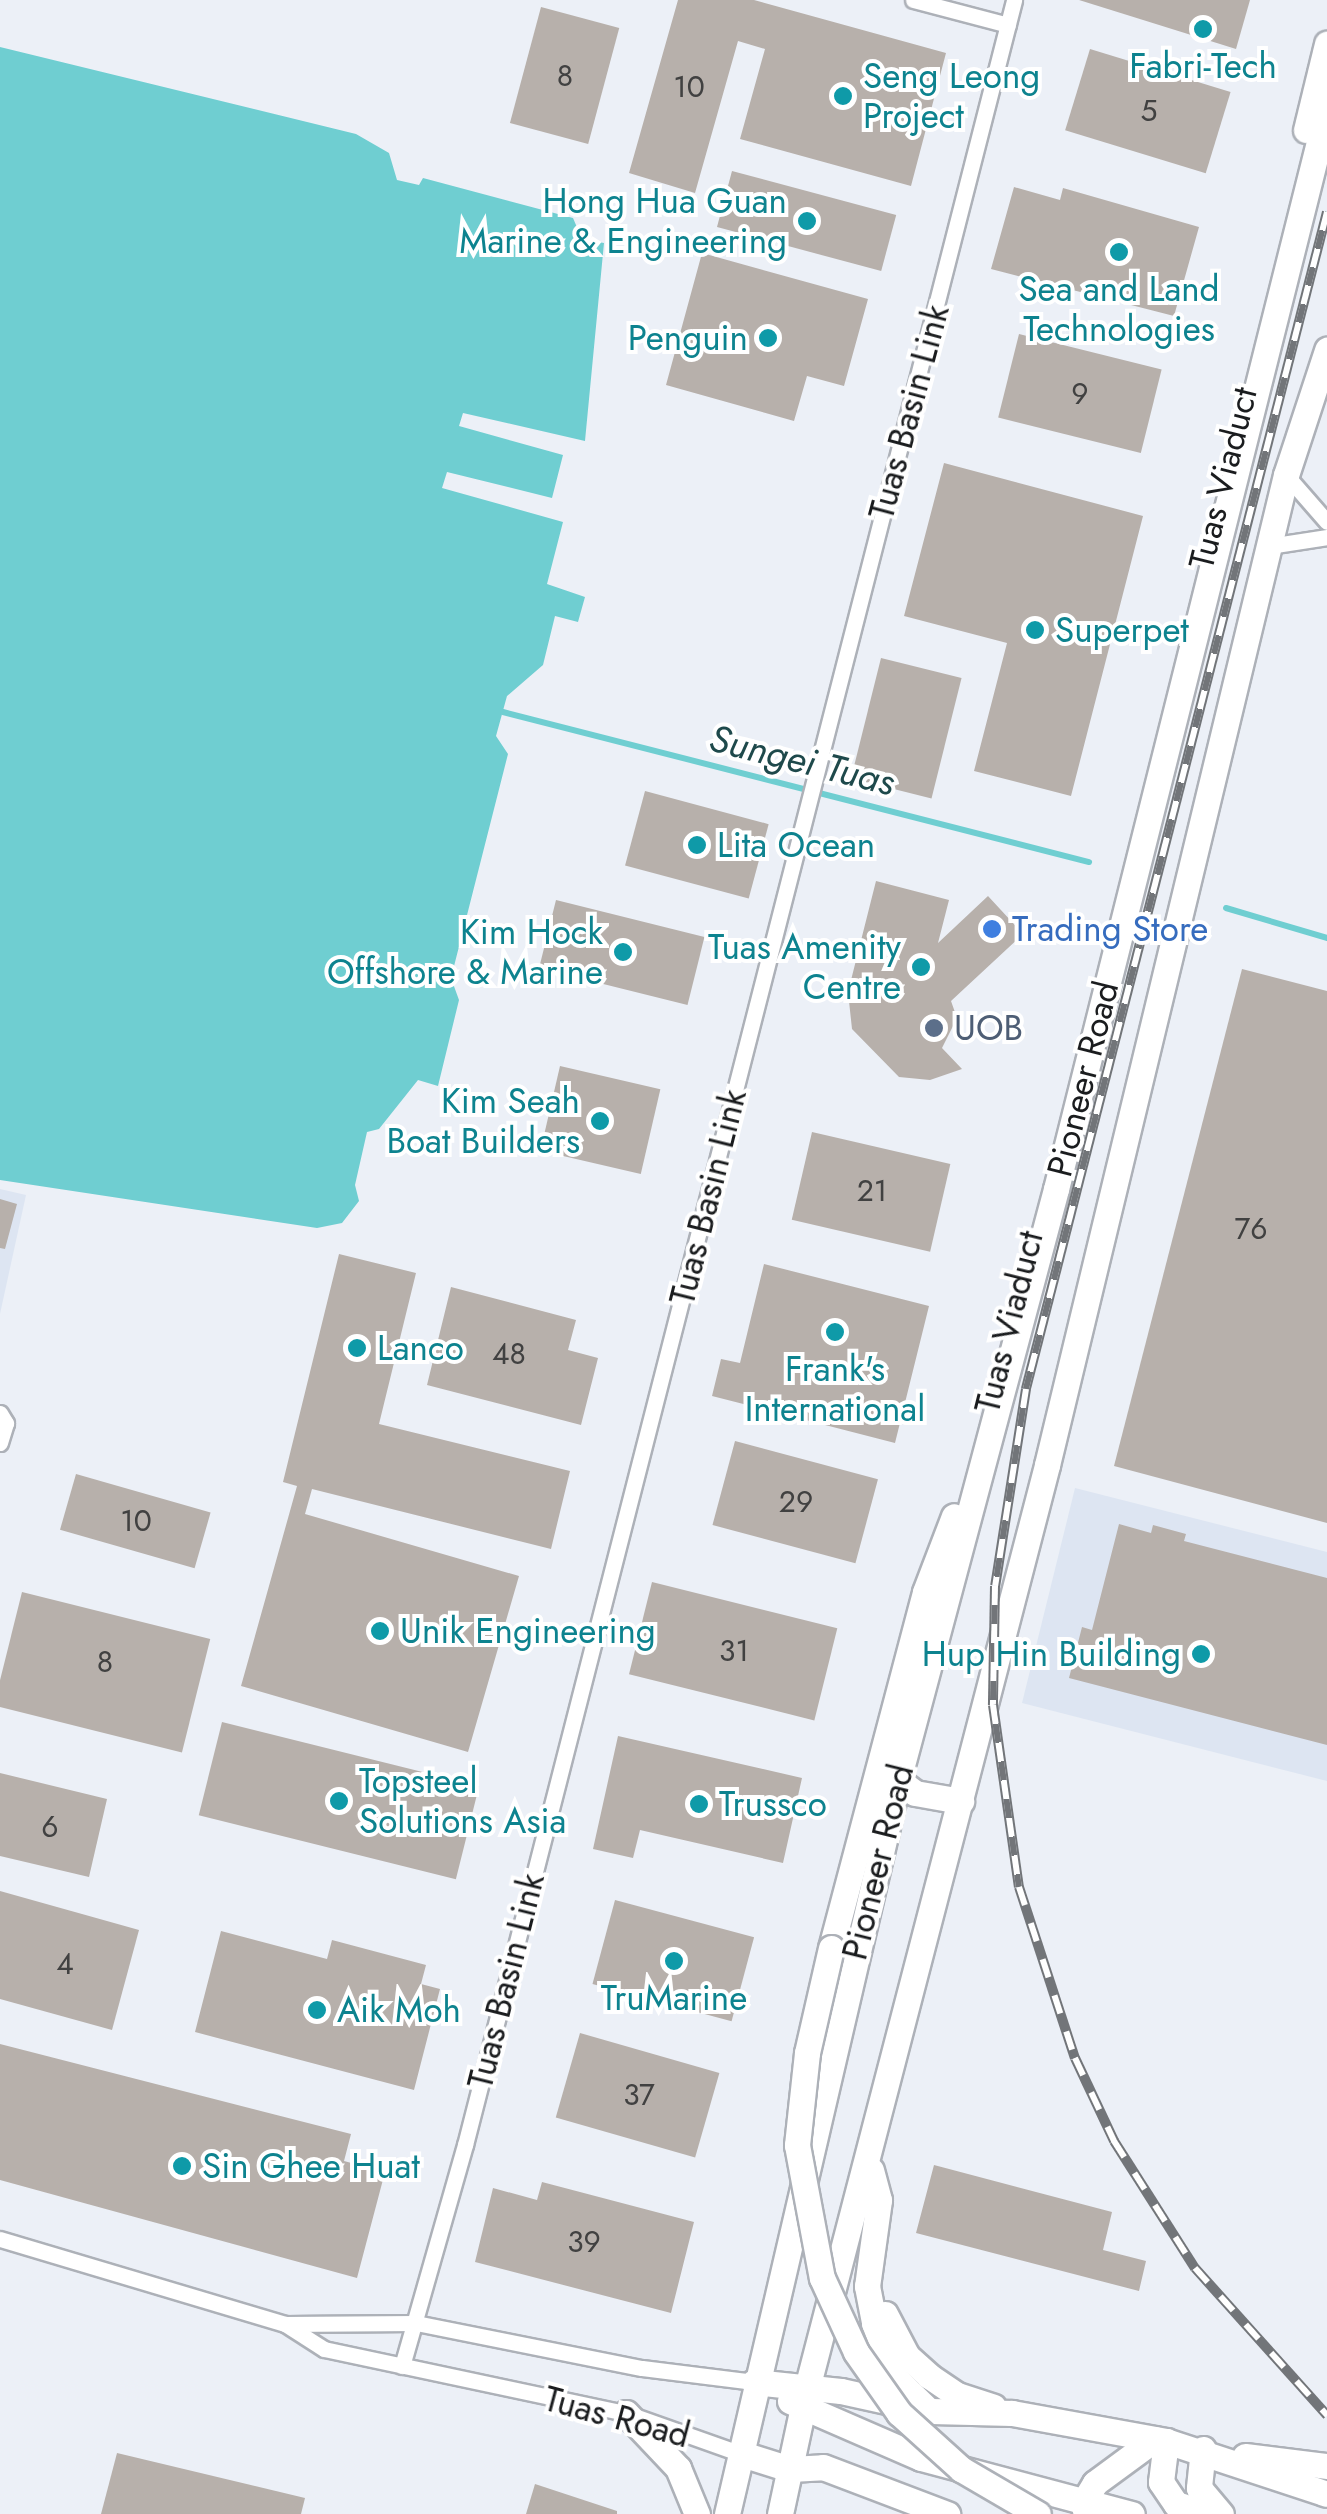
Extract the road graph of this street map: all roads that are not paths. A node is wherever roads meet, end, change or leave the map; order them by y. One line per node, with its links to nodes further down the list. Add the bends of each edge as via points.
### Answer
1 (914, 0): 3 (street)
2 (1014, 0): 3 (street, Tuas Basin Link)
3 (1008, 25): 18 (street, Tuas Basin Link)
4 (1327, 44): 37 (main road, Tuas Viaduct, bridge, via 976,1452 924,1592 831,1948 800,2110 797,2145 810,2238 856,2352 899,2413 933,2445)
5 (1327, 110): 13 (main road, Pioneer Road, via 1056,1189)
6 (1327, 350): 7 (main road, Pioneer Road)
7 (1286, 475): 8 (street); 10 (main road, Pioneer Road)
8 (1327, 522)
9 (1327, 537): 10 (street)
10 (1269, 546): 14 (main road, Pioneer Road)
11 (0, 1413): 12 (street, via 6,1423)
12 (0, 1443)
13 (898, 1780): 14 (main road, via 914,1793); 21 (main road, Pioneer Road)
14 (961, 1801): 15 (main road, Pioneer Road)
15 (870, 2166): 17 (main road, via 878,2200); 22 (main road, Pioneer Road)
16 (0, 2240): 19 (street, Tuas Road)
17 (871, 2262): 23 (main road, via 867,2286 884,2355 907,2396); 24 (main road, via 886,2318 907,2356 957,2396)
18 (416, 2323): 19 (street, Tuas Road); 20 (street, Tuas Basin Link); 21 (street, Tuas Road, via 642,2368)
19 (285, 2324): 20 (street, Tuas Road, via 324,2349)
20 (402, 2366): 25 (street, Tuas Road)
21 (754, 2382): 22 (main road, Tuas Road); 28 (main road, Pioneer Road)
22 (806, 2398): 23 (main road, Tuas Road); 30 (main road, Pioneer Road); 32 (main road, Tuas Road, via 921,2458)
23 (931, 2412): 24 (main road, Tuas Road)
24 (1012, 2412): 26 (main road, Tuas Road)
25 (626, 2413): 28 (street, Tuas Road); 33 (main road, via 678,2468)
26 (1161, 2440): 27 (main road, Tuas Road); 32 (main road, via 1108,2472); 39 (main road, via 1161,2482 1176,2504)
27 (1212, 2451): 29 (main road, Tuas Road); 31 (main road, Tuas Road); 40 (main road, via 1199,2488)
28 (742, 2454): 30 (main road, Tuas Road); 34 (main road, Pioneer Road)
29 (1327, 2466)
30 (790, 2469): 35 (main road, Pioneer Road); 36 (main road, Tuas Road, via 824,2467)
31 (1327, 2494)
32 (1084, 2508): 38 (main road, Tuas Road)
33 (696, 2514)
34 (727, 2514)
35 (780, 2514)
36 (946, 2514)
37 (1038, 2514)
38 (1132, 2514)
39 (1206, 2514)
40 (1221, 2514)

